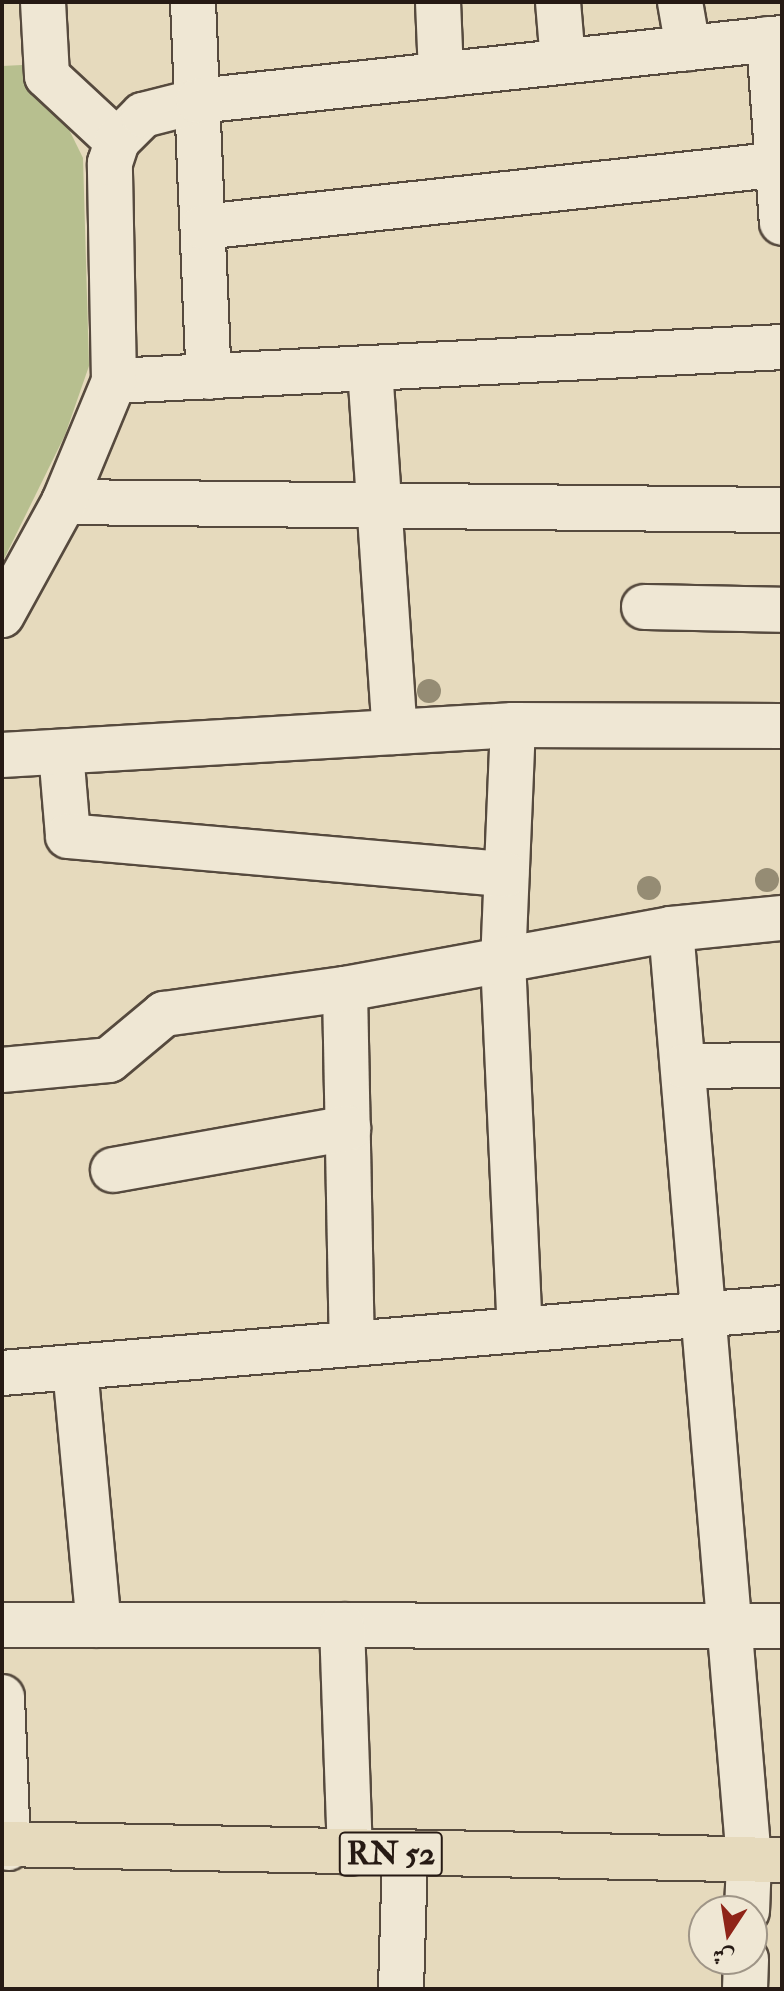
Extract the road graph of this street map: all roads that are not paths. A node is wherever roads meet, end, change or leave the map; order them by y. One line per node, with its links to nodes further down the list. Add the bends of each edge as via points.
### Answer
1 (43, 2): 11 (street, via 47,76)
2 (193, 2): 10 (street)
3 (438, 2): 9 (street)
4 (558, 2): 8 (street)
5 (680, 2): 7 (street)
6 (775, 39): 7 (street); 12 (street)
7 (688, 48): 8 (street)
8 (563, 61): 9 (street)
9 (441, 75): 10 (street)
10 (198, 101): 11 (street, via 143,115); 14 (street)
11 (117, 141): 18 (street, via 110,163)
12 (780, 164): 13 (street); 14 (street)
13 (782, 223)
14 (203, 227): 17 (street)
15 (782, 347): 16 (street)
16 (370, 369): 17 (street); 20 (street)
17 (209, 377): 18 (street)
18 (114, 381): 19 (street)
19 (64, 502): 20 (street); 24 (street)
20 (379, 505): 21 (street); 27 (street)
21 (782, 510)
22 (644, 607): 23 (street)
23 (782, 610)
24 (2, 615)
25 (513, 725): 26 (street); 27 (street); 30 (street)
26 (782, 726)
27 (395, 732): 28 (street)
28 (61, 752): 29 (street); 30 (street, via 68,836)
29 (2, 755)
30 (506, 874): 33 (street)
31 (782, 918): 32 (street)
32 (671, 929): 33 (street); 36 (street)
33 (503, 960): 34 (street); 42 (street)
34 (345, 989): 37 (street, via 164,1014 109,1060); 38 (street)
35 (782, 1065): 36 (street)
36 (684, 1066): 41 (street)
37 (2, 1070)
38 (348, 1128): 39 (street); 43 (street)
39 (113, 1170)
40 (782, 1308): 41 (street)
41 (704, 1314): 42 (street); 49 (street)
42 (520, 1330): 43 (street)
43 (352, 1344): 44 (street)
44 (75, 1368): 45 (street); 47 (street)
45 (2, 1373)
46 (2, 1625): 47 (street)
47 (99, 1625): 48 (street)
48 (342, 1625): 49 (street); 53 (street)
49 (730, 1626): 50 (street); 55 (street)
50 (782, 1626)
51 (2, 1697): 52 (street)
52 (5, 1846): 53 (main road, RN 52)
53 (350, 1853): 54 (main road, RN 52)
54 (405, 1855): 55 (main road, RN 52); 57 (street)
55 (765, 1860): 56 (street)
56 (753, 1895)
57 (401, 1989)

